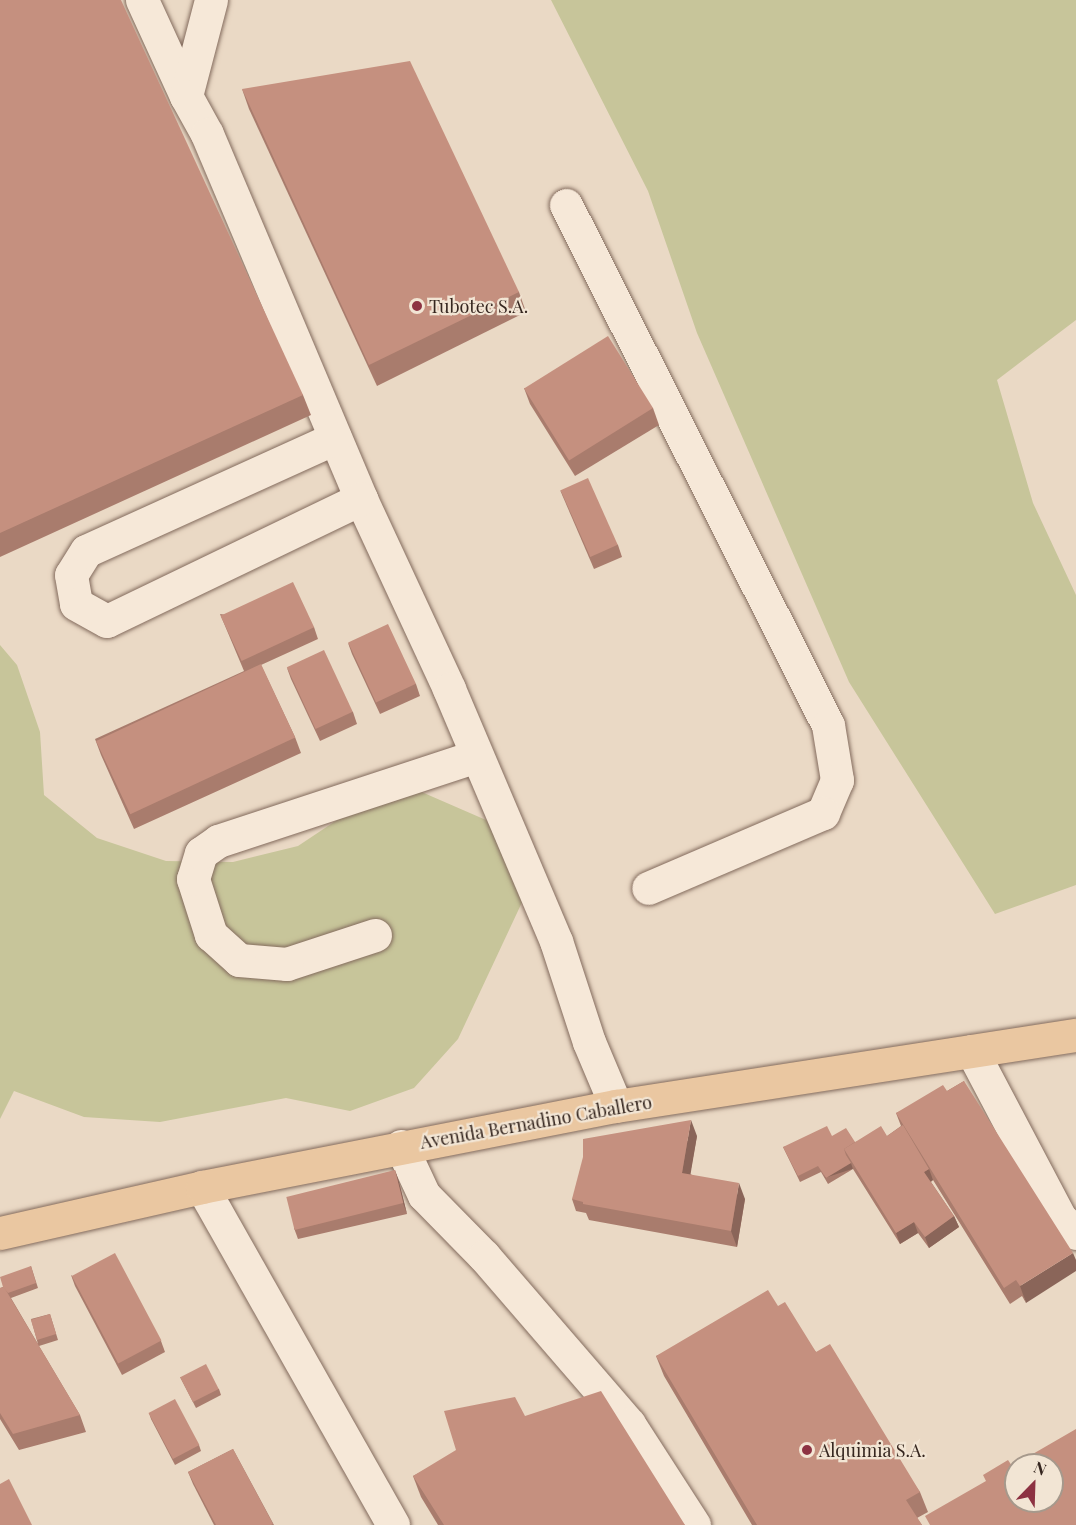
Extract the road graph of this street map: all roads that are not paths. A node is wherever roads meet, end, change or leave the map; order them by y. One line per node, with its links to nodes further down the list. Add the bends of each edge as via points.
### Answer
1 (142, 0): 3 (street)
2 (210, 0): 3 (street)
3 (186, 96): 5 (street, via 207,134)
4 (566, 205): 8 (street, via 828,725 837,780 823,813)
5 (335, 438): 6 (street); 6 (street, via 86,551 71,575 76,604 108,621)
6 (361, 499): 7 (street)
7 (476, 756): 9 (street, via 218,841 201,853 193,879 211,935 239,960 287,964); 12 (street, via 556,941 589,1042)
8 (648, 888)
9 (375, 935)
10 (1076, 1035): 11 (main road, Avenida Bernadino Caballero)
11 (972, 1051): 12 (main road, Avenida Bernadino Caballero); 16 (street, via 1060,1218)
12 (616, 1106): 13 (main road, Avenida Bernadino Caballero)
13 (401, 1146): 14 (main road, Avenida Bernadino Caballero); 18 (street, via 424,1195 484,1256 628,1424)
14 (202, 1187): 15 (main road, Avenida Bernadino Caballero); 17 (street)
15 (0, 1233)
16 (1076, 1233)
17 (393, 1525)
18 (694, 1525)

